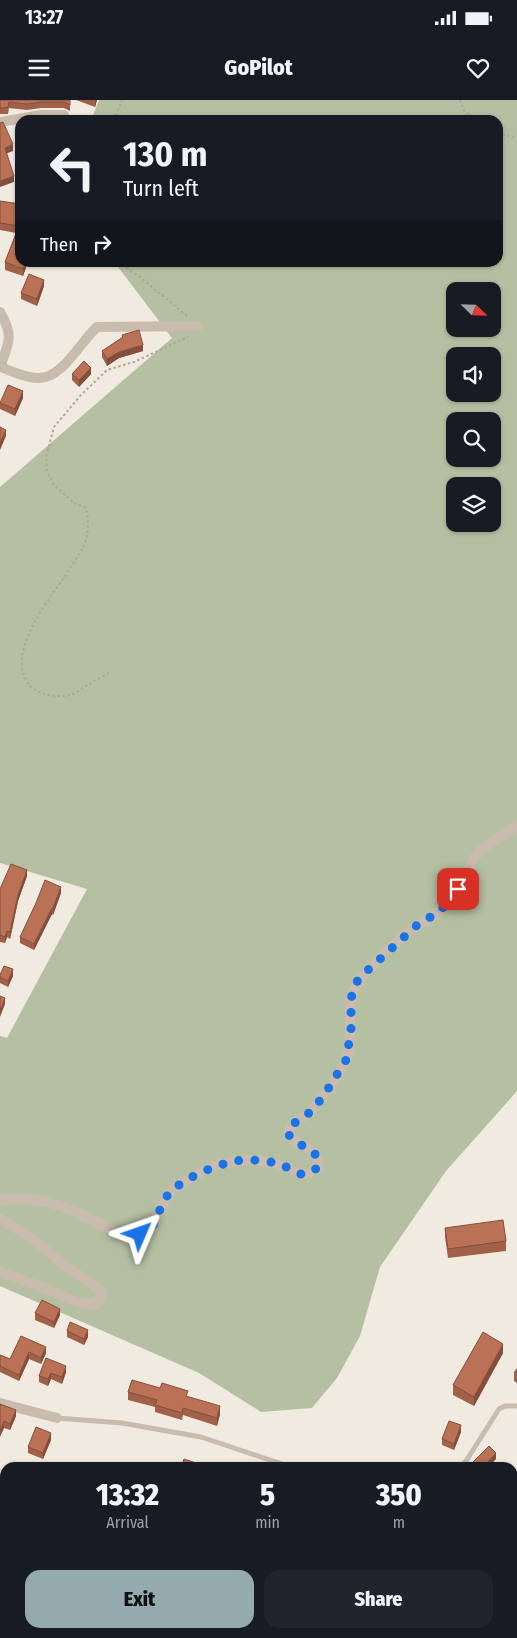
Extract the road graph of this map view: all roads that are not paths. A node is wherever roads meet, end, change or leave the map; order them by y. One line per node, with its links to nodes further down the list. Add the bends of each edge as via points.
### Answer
1 (41, 115): 2 (street)
2 (64, 115)
3 (15, 119): 4 (street)
4 (0, 122)
5 (0, 312): 7 (street, via 10,334)
6 (198, 326): 8 (street, via 97,327 63,366 47,378 35,378)
7 (2, 356): 8 (street)
8 (0, 367)
9 (517, 825): 10 (street, via 475,857 458,889 440,911 416,926 358,980 352,992 346,1060 323,1097 309,1113 290,1126 288,1133 291,1139 313,1151 318,1158 318,1167 311,1173 302,1174 259,1160 230,1162 211,1168 170,1192 150,1230 126,1236 60,1206 38,1201)
10 (0, 1200)
11 (0, 1219): 12 (street, via 29,1236 102,1293 97,1304 79,1303)
12 (0, 1272)
13 (0, 1403): 15 (street)
14 (517, 1406): 17 (lane, via 499,1409)
15 (57, 1418): 16 (lane, via 122,1423 201,1437)
16 (276, 1462)
17 (465, 1462)

